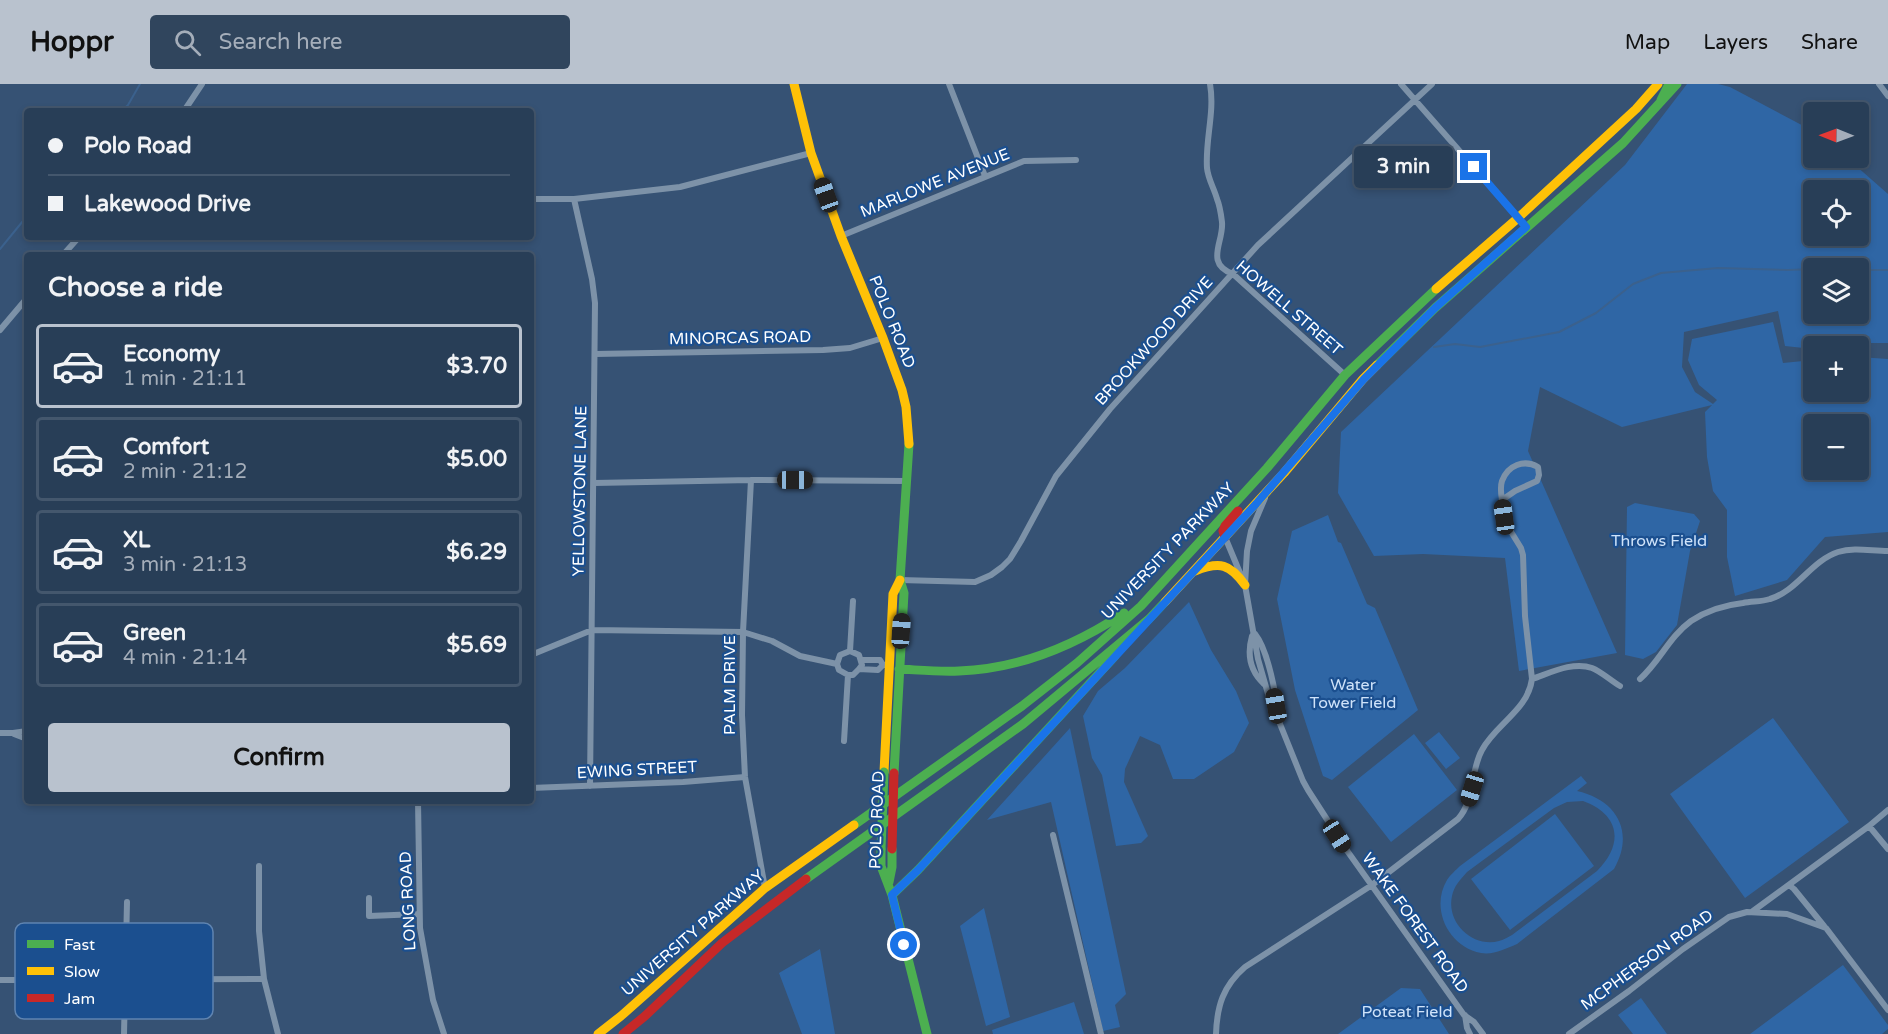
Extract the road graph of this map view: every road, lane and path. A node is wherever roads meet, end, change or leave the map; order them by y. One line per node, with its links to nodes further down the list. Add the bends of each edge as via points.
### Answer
1 (202, 84): 14 (street)
2 (794, 84): 15 (main road, POLO ROAD)
3 (949, 84): 17 (street)
4 (1210, 84): 25 (street, HOWELL STREET, via 1207,165 1222,226 1217,257 1223,269)
5 (1401, 84): 12 (street)
6 (1431, 84): 12 (street, BROOKWOOD DRIVE)
7 (1658, 84): 20 (main road, UNIVERSITY PARKWAY)
8 (1669, 84): 13 (main road)
9 (1677, 84): 13 (main road, UNIVERSITY PARKWAY)
10 (1879, 84): 11 (street)
11 (1888, 96)
12 (1415, 100): 20 (street); 25 (street, BROOKWOOD DRIVE, via 1258,245)
13 (1659, 105): 21 (main road, UNIVERSITY PARKWAY, via 1623,143)
14 (186, 108)
15 (811, 153): 19 (street, via 680,187); 22 (main road, POLO ROAD)
16 (1076, 160): 17 (street, MARLOWE AVENUE, via 1023,161)
17 (985, 176): 22 (street, MARLOWE AVENUE)
18 (534, 199): 19 (street)
19 (574, 199): 29 (street, YELLOWSTONE LANE, via 592,279)
20 (1518, 218): 21 (street); 30 (main road, UNIVERSITY PARKWAY, via 1425,298)
21 (1526, 227): 34 (main road, UNIVERSITY PARKWAY, via 1435,308 1364,379)
22 (841, 236): 28 (main road, POLO ROAD)
23 (76, 240): 24 (street)
24 (66, 252)
25 (1233, 274): 30 (street, HOWELL STREET); 40 (street, BROOKWOOD DRIVE, via 1066,462 1002,567 975,582)
26 (24, 301): 27 (street)
27 (0, 330)
28 (883, 338): 29 (street, MINORCAS ROAD, via 850,348 823,350); 32 (main road, POLO ROAD, via 906,407)
29 (595, 354): 33 (street, YELLOWSTONE LANE)
30 (1345, 375): 35 (main road, UNIVERSITY PARKWAY)
31 (751, 480): 32 (street); 33 (street); 46 (street, PALM DRIVE)
32 (907, 481): 40 (main road, POLO ROAD)
33 (594, 483): 45 (street, YELLOWSTONE LANE)
34 (1271, 487): 37 (main road, UNIVERSITY PARKWAY); 42 (street, WAKE FOREST ROAD, via 1251,531)
35 (1245, 492): 37 (main road, via 1245,502 1222,531); 41 (main road, UNIVERSITY PARKWAY)
36 (1502, 500): 36 (street, via 1537,480 1538,467 1525,463 1511,468 1502,483); 56 (street, via 1505,522 1522,551)
37 (1225, 537): 39 (main road, UNIVERSITY PARKWAY); 42 (street, WAKE FOREST ROAD)
38 (1888, 551): 57 (street, via 1838,552 1821,560 1781,595 1721,607 1699,617 1684,627)
39 (1192, 573): 42 (main road, via 1212,566 1231,569); 44 (main road, UNIVERSITY PARKWAY)
40 (900, 580): 52 (main road, POLO ROAD, via 893,594); 54 (main road, POLO ROAD, via 904,593)
41 (1164, 580): 54 (main road, via 1108,625 1048,654 979,669); 79 (main road, UNIVERSITY PARKWAY, via 1077,663 1022,706)
42 (1245, 585): 47 (street, WAKE FOREST ROAD)
43 (853, 601): 48 (street)
44 (1149, 619): 80 (main road); 96 (main road, UNIVERSITY PARKWAY, via 1023,724 722,943)
45 (592, 630): 46 (street); 49 (street); 68 (street, YELLOWSTONE LANE)
46 (743, 632): 51 (street, via 800,656); 67 (street, PALM DRIVE)
47 (1253, 632): 60 (street, WAKE FOREST ROAD); 60 (street, WAKE FOREST ROAD, via 1268,664)
48 (850, 651): 50 (street); 51 (street, via 840,654)
49 (534, 654)
50 (861, 660): 52 (street, via 880,660); 53 (street)
51 (837, 664): 55 (street)
52 (886, 665): 53 (street, via 878,670); 58 (main road, POLO ROAD)
53 (859, 669): 55 (street)
54 (899, 669): 58 (main road); 66 (main road, POLO ROAD)
55 (848, 675): 65 (street)
56 (1532, 679): 59 (street, via 1586,666); 77 (street, via 1524,701 1480,753 1461,816)
57 (1640, 679)
58 (888, 682): 66 (main road, POLO ROAD)
59 (1620, 687)
60 (1278, 719): 77 (street, WAKE FOREST ROAD, via 1303,781)
61 (24, 731): 63 (street)
62 (0, 733): 63 (street)
63 (13, 733): 64 (street)
64 (24, 738)
65 (844, 741)
66 (889, 773): 76 (main road, POLO ROAD, bridge); 76 (main road, POLO ROAD, bridge, via 881,849 881,866)
67 (745, 777): 68 (street, EWING STREET); 79 (street, PALM DRIVE)
68 (590, 786): 69 (street, EWING STREET)
69 (534, 788)
70 (418, 804): 84 (street, LONG ROAD)
71 (1888, 810): 72 (street, MCPHERSON ROAD)
72 (1869, 826): 74 (street); 78 (street, MCPHERSON ROAD)
73 (1053, 835): 98 (street)
74 (1888, 849)
75 (259, 866): 88 (street)
76 (889, 882): 80 (main road, POLO ROAD)
77 (1372, 885): 90 (street, WAKE FOREST ROAD); 99 (street, via 1245,967 1227,988 1218,1009)
78 (1789, 885): 83 (street, MCPHERSON ROAD); 86 (street)
79 (765, 888): 95 (main road, UNIVERSITY PARKWAY)
80 (892, 895): 97 (main road, POLO ROAD)
81 (369, 898): 84 (street, via 369,916)
82 (127, 902): 85 (street)
83 (1753, 911): 86 (street, via 1787,914); 102 (street, MCPHERSON ROAD, via 1730,917)
84 (419, 914): 94 (street, LONG ROAD, via 433,1000)
85 (126, 923)
86 (1826, 928): 89 (street)
87 (213, 979): 88 (street)
88 (264, 979): 93 (street)
89 (1888, 1010)
90 (1464, 1015): 100 (street, WAKE FOREST ROAD); 101 (street, WAKE FOREST ROAD)
91 (124, 1019): 92 (street)
92 (124, 1034)
93 (278, 1034)
94 (444, 1034)
95 (598, 1034)
96 (623, 1034)
97 (927, 1034)
98 (1101, 1034)
99 (1216, 1034)
100 (1470, 1034)
101 (1483, 1034)
102 (1569, 1034)

